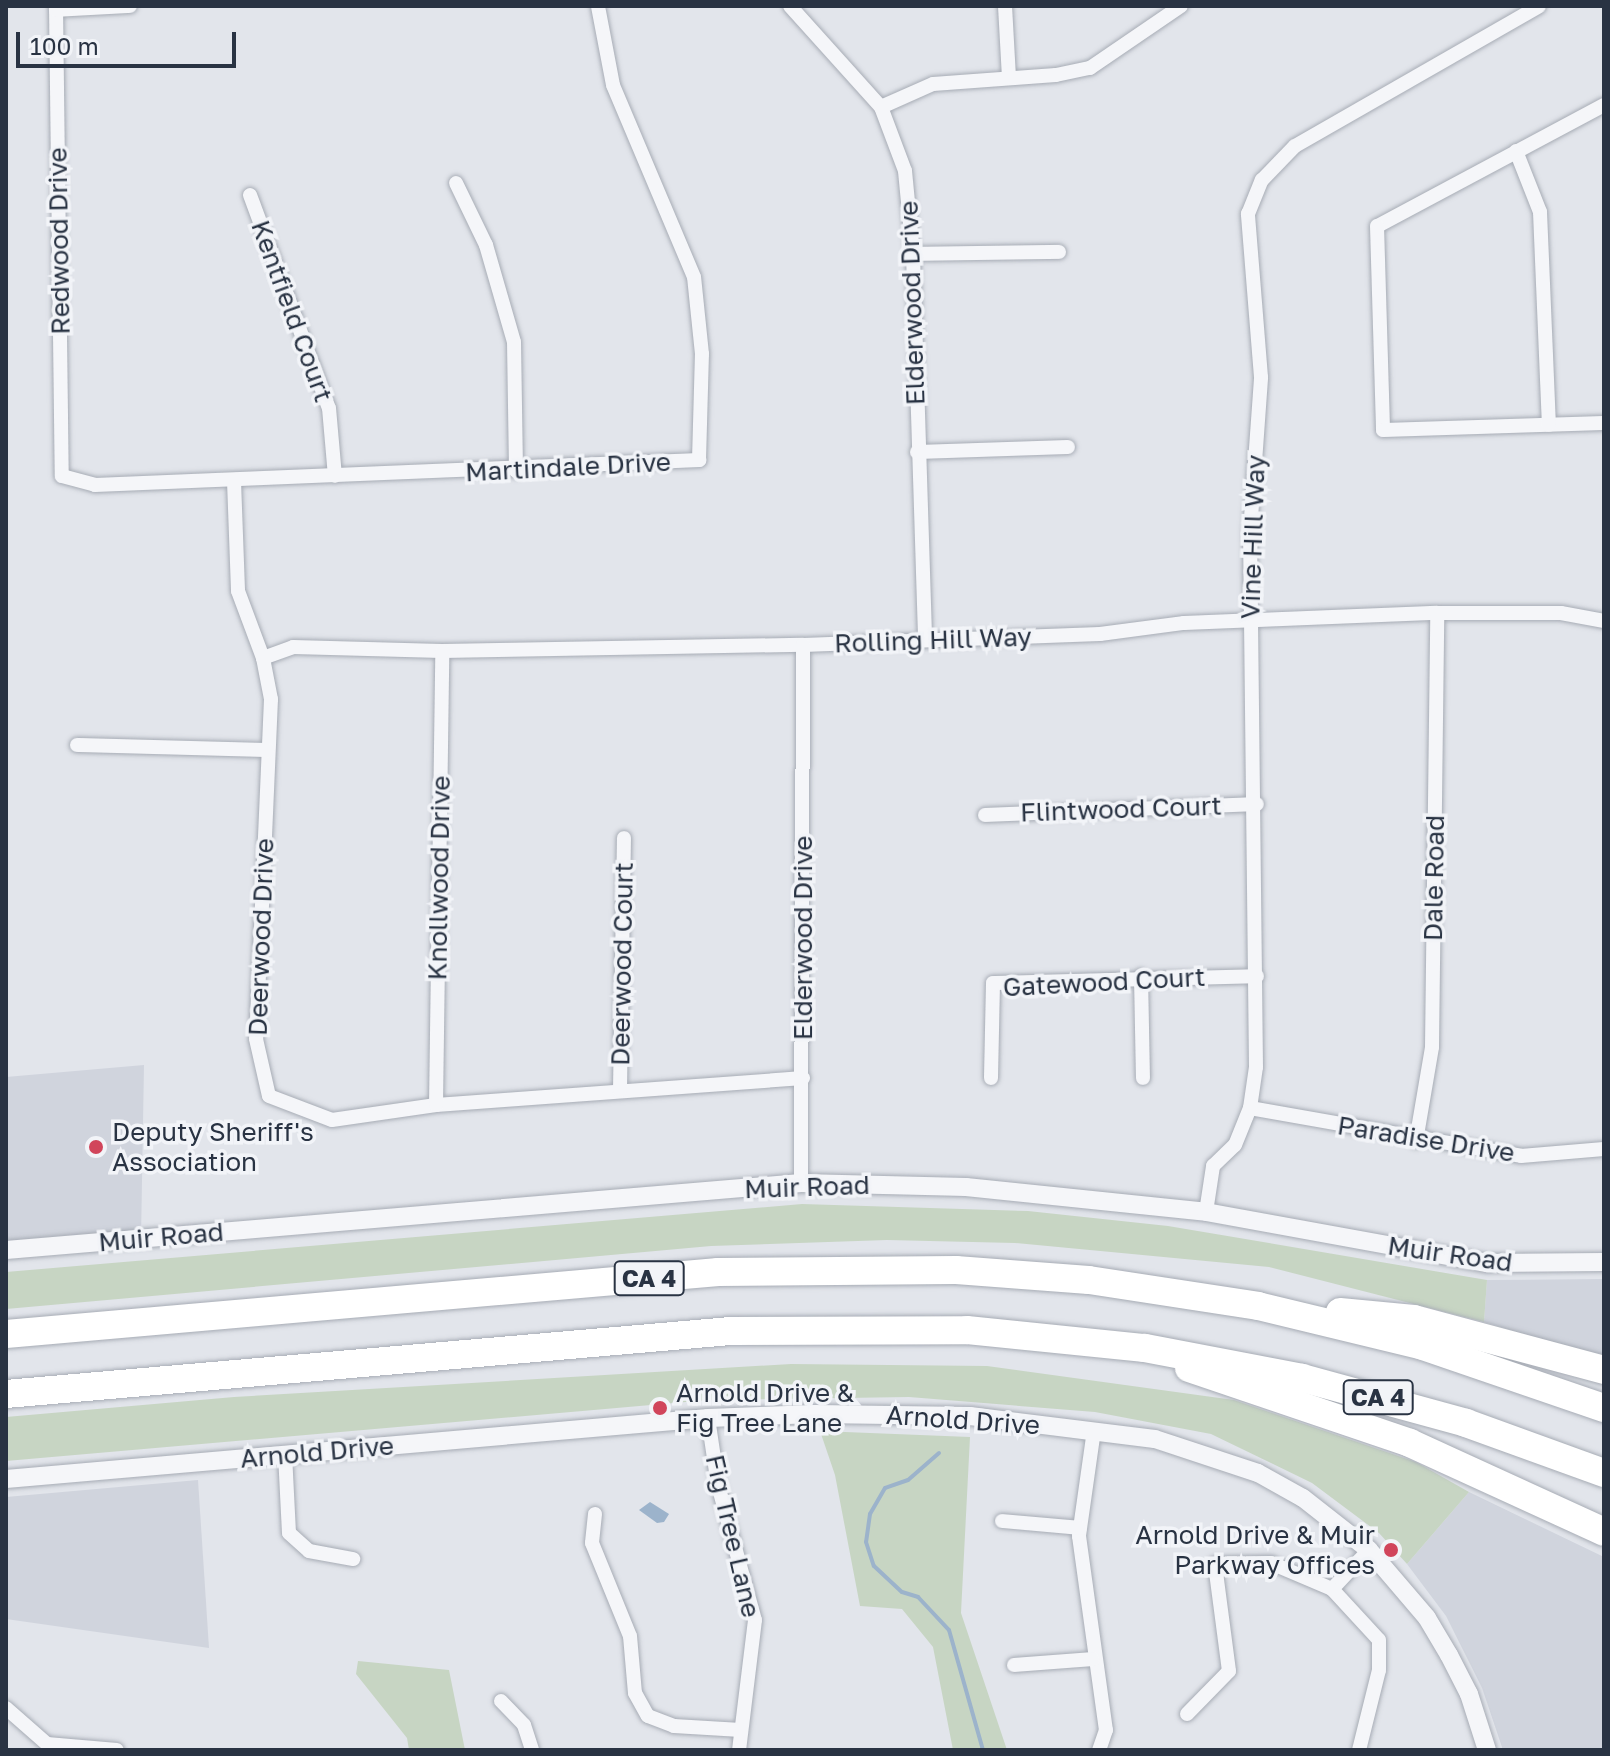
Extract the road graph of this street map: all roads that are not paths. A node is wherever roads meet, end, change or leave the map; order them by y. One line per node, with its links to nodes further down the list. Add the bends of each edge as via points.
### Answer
1 (130, 6): 7 (street)
2 (598, 6): 20 (street, Martindale Drive, via 613,85 694,277 702,354 699,460)
3 (790, 6): 10 (street, Elderwood Drive)
4 (1005, 6): 8 (street)
5 (1181, 6): 8 (street, via 1090,68)
6 (1539, 6): 26 (street, Vine Hill Way, via 1295,146 1262,180 1248,214 1261,377)
7 (56, 8): 21 (street, Redwood Drive)
8 (1009, 77): 10 (street, via 933,84)
9 (1604, 105): 11 (street)
10 (881, 107): 15 (street, Elderwood Drive, via 905,171)
11 (1516, 151): 17 (street, via 1540,212); 17 (street, via 1377,226 1383,430)
12 (456, 183): 20 (street, via 486,245 514,342)
13 (250, 195): 22 (street, Kentfield Court, via 329,408)
14 (1059, 252): 15 (street)
15 (913, 254): 19 (street, Elderwood Drive)
16 (1604, 423): 17 (street)
17 (1549, 425)
18 (1068, 447): 19 (street)
19 (917, 452): 27 (street, Elderwood Drive)
20 (516, 471): 22 (street, Martindale Drive)
21 (62, 476): 23 (street, Martindale Drive, via 95,485)
22 (335, 476): 23 (street, Martindale Drive)
23 (234, 481): 30 (street, Deerwood Drive, via 238,591)
24 (1437, 613): 25 (street, Rolling Hill Way, via 1561,613); 26 (street, Rolling Hill Way); 44 (street, Dale Road, via 1432,1047)
25 (1604, 621)
26 (1250, 622): 27 (street, Rolling Hill Way); 33 (street, Vine Hill Way)
27 (925, 640): 28 (street, Rolling Hill Way)
28 (803, 645): 29 (street, Rolling Hill Way); 38 (street, Elderwood Drive)
29 (442, 651): 30 (street, Rolling Hill Way, via 293,647); 42 (street, Knollwood Drive)
30 (263, 658): 32 (street, Deerwood Drive, via 271,699)
31 (77, 745): 32 (street)
32 (268, 750): 42 (street, Deerwood Drive, via 256,1039 269,1096 332,1120)
33 (1257, 804): 34 (street, Flintwood Court); 37 (street, Vine Hill Way)
34 (985, 815)
35 (624, 838): 41 (street, Deerwood Court)
36 (1141, 976): 37 (street, Gatewood Court); 39 (street, Gatewood Court, via 993,983); 40 (street)
37 (1257, 976): 43 (street, Vine Hill Way)
38 (803, 1078): 41 (street, Deerwood Drive); 46 (street, Elderwood Drive)
39 (991, 1078)
40 (1143, 1078)
41 (620, 1090): 42 (street, Deerwood Drive)
42 (436, 1105)
43 (1250, 1108): 44 (street, Paradise Drive); 47 (street, Vine Hill Way, via 1235,1145 1213,1166)
44 (1416, 1141): 45 (street, Paradise Drive, via 1521,1156)
45 (1604, 1149)
46 (801, 1183): 47 (street, Muir Road, via 966,1187); 48 (street, Muir Road)
47 (1206, 1212): 49 (street, Muir Road, via 1488,1263)
48 (6, 1250)
49 (1604, 1262)
50 (1291, 1313): 51 (highway, CA 4, via 1068,1278 821,1267); 53 (highway, via 1414,1319); 55 (highway, CA 4, via 1455,1356)
51 (6, 1334)
52 (1145, 1348): 54 (highway, CA 4, via 967,1330 787,1328); 59 (highway, CA 4, via 1366,1393); 64 (highway, via 1204,1375 1410,1443)
53 (1604, 1370)
54 (6, 1394)
55 (1604, 1408)
56 (708, 1418): 57 (street, Arnold Drive, via 906,1414); 58 (street, Arnold Drive); 73 (street, Fig Tree Lane, via 718,1485 754,1611)
57 (1094, 1430): 63 (street); 65 (street, Arnold Drive, via 1204,1451 1258,1473 1303,1498)
58 (285, 1454): 60 (street, Arnold Drive); 66 (street, via 289,1533 309,1551)
59 (1604, 1473)
60 (6, 1479)
61 (595, 1514): 73 (street, via 592,1543 630,1636 635,1693 648,1716 674,1726)
62 (1002, 1521): 63 (street)
63 (1080, 1528): 68 (street)
64 (1604, 1532)
65 (1369, 1550): 67 (street); 80 (street, Arnold Drive, via 1414,1601 1449,1655 1469,1694)
66 (353, 1559)
67 (1332, 1589): 72 (street, via 1271,1563 1215,1564 1229,1671); 79 (street, via 1379,1640 1379,1670)
68 (1093, 1659): 69 (street); 78 (street, via 1106,1730)
69 (1014, 1665)
70 (501, 1701): 76 (street, via 524,1725)
71 (6, 1708): 74 (street)
72 (1187, 1714)
73 (741, 1730): 77 (street, Fig Tree Lane)
74 (47, 1747): 75 (street)
75 (117, 1750)
76 (532, 1750)
77 (739, 1750)
78 (1099, 1750)
79 (1359, 1750)
80 (1487, 1750)

